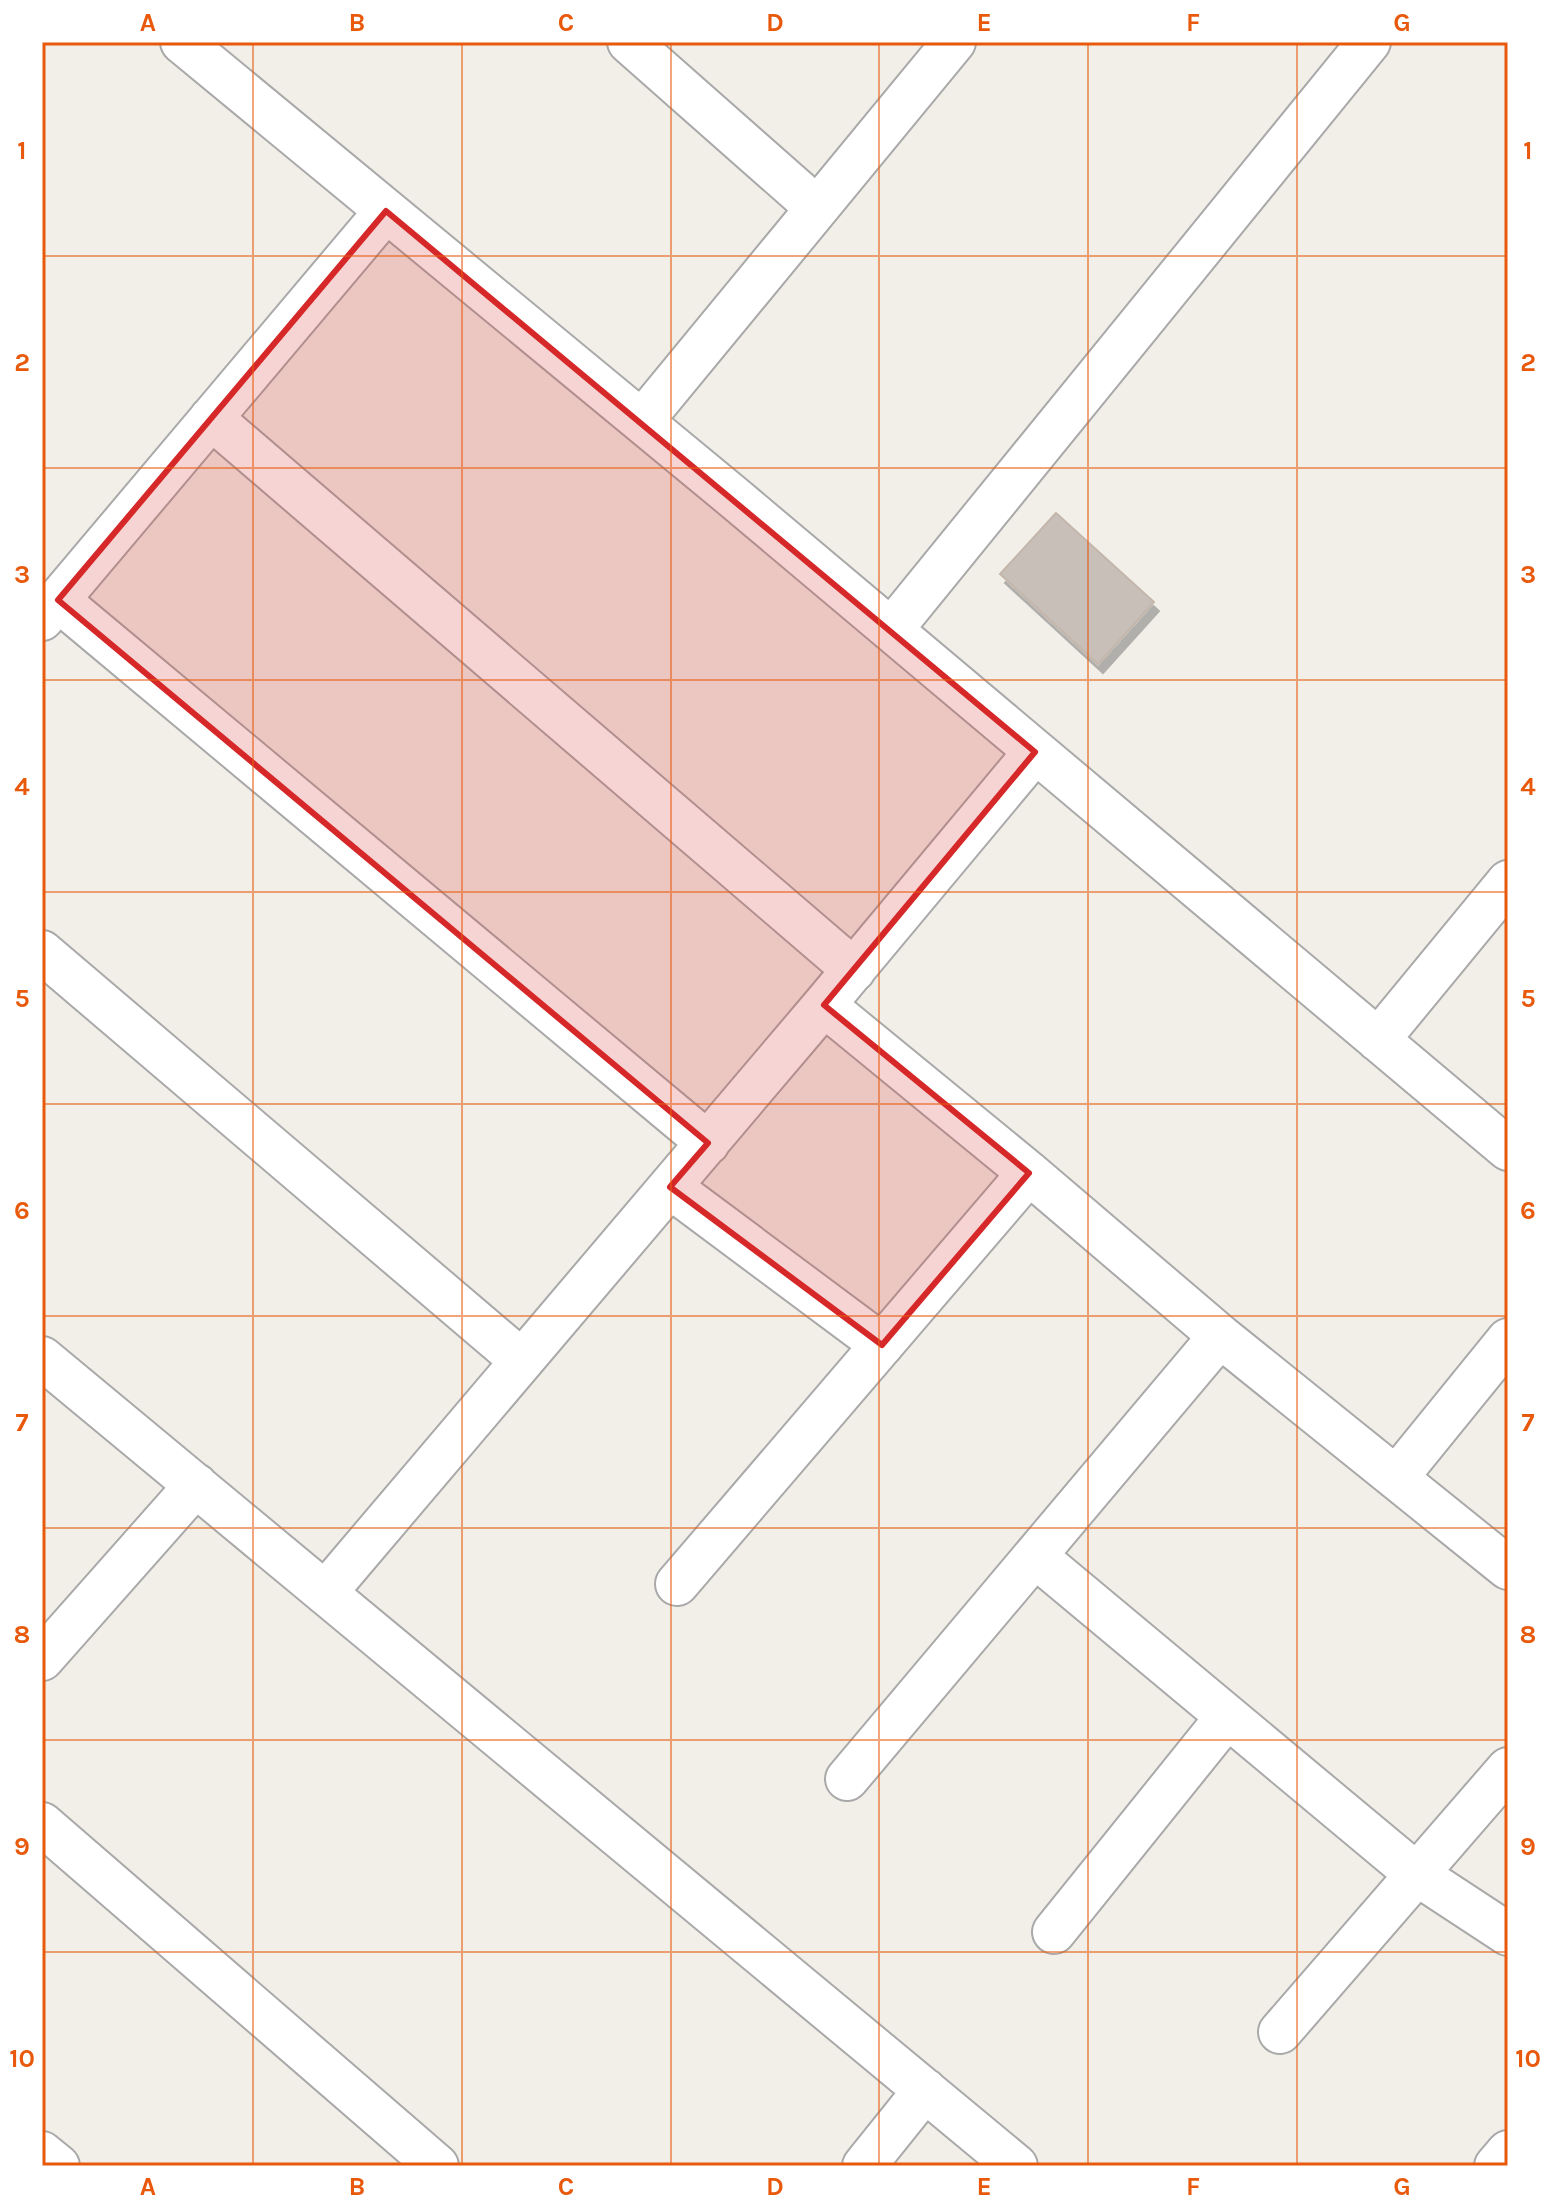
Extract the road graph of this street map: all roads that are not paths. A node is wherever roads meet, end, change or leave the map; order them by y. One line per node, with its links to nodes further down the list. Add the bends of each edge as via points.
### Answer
1 (182, 42): 6 (street)
2 (629, 42): 5 (street)
3 (954, 42): 5 (street)
4 (1369, 42): 10 (street)
5 (817, 208): 8 (street)
6 (386, 211): 7 (street); 8 (street)
7 (211, 418): 9 (street); 14 (street)
8 (642, 421): 10 (street)
9 (50, 610): 17 (street)
10 (891, 630): 11 (street)
11 (1035, 752): 14 (street); 16 (street)
12 (1508, 882): 16 (street)
13 (42, 952): 25 (street)
14 (854, 970): 15 (street)
15 (824, 1005): 17 (street); 19 (street)
16 (1378, 1040): 18 (street)
17 (708, 1143): 20 (street)
18 (1508, 1149)
19 (1029, 1173): 21 (street); 23 (street)
20 (670, 1187): 23 (street); 25 (street)
21 (1220, 1336): 26 (street); 28 (street)
22 (1508, 1340): 26 (street)
23 (882, 1345): 30 (street)
24 (42, 1358): 27 (street)
25 (522, 1361): 31 (street)
26 (1396, 1478): 29 (street)
27 (196, 1485): 31 (street); 32 (street)
28 (1035, 1556): 33 (street); 35 (street)
29 (1508, 1568)
30 (677, 1584)
31 (325, 1593): 41 (street)
32 (42, 1659)
33 (1227, 1717): 37 (street); 38 (street)
34 (1508, 1769): 37 (street)
35 (847, 1779)
36 (42, 1824): 45 (street)
37 (1415, 1873): 39 (street); 40 (street)
38 (1054, 1932)
39 (1508, 1934)
40 (1280, 2032)
41 (925, 2090): 46 (street); 47 (street)
42 (1508, 2152): 48 (street)
43 (42, 2153): 44 (street)
44 (58, 2166)
45 (437, 2166)
46 (864, 2166)
47 (1016, 2166)
48 (1496, 2166)

